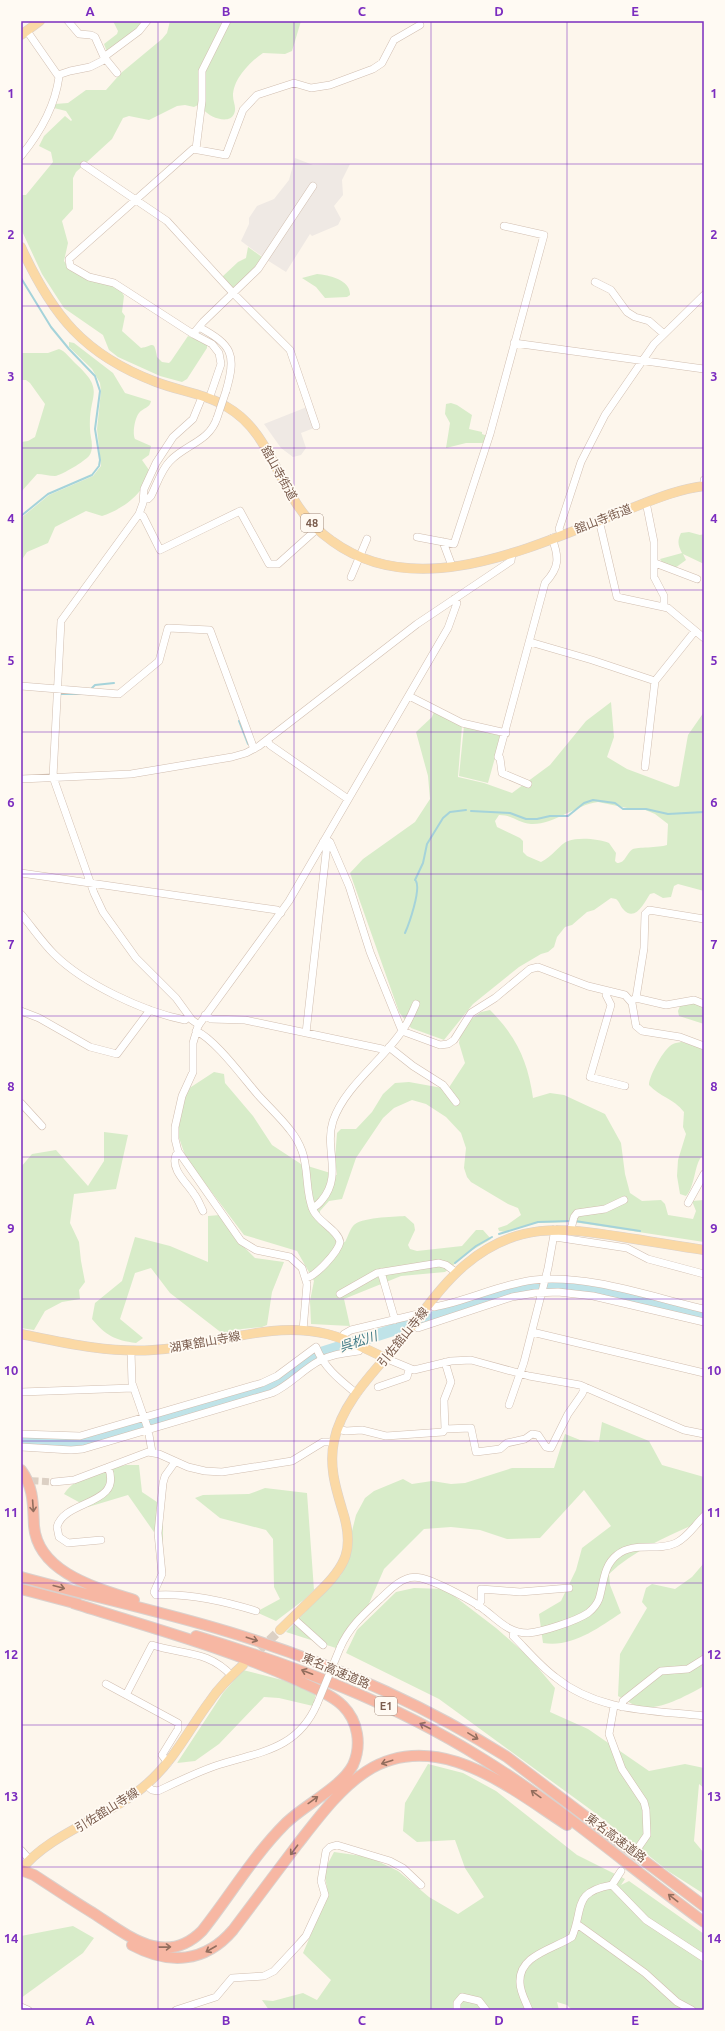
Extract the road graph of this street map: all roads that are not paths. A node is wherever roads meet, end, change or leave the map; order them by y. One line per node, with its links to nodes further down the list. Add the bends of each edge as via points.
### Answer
1 (40, 21): 6 (main road)
2 (68, 21): 7 (street, via 79,34 89,34 95,38)
3 (147, 21): 7 (street, via 140,32)
4 (227, 21): 10 (street, via 202,71 202,101)
5 (420, 25): 10 (street, via 394,40 382,63 373,69 330,85 311,88 294,83 257,95 243,110 226,155)
6 (24, 33): 9 (street)
7 (105, 58): 8 (street); 9 (street, via 90,67)
8 (117, 73)
9 (58, 75): 11 (street, via 59,80 46,117)
10 (196, 149): 14 (street)
11 (21, 156)
12 (84, 165): 14 (street)
13 (313, 186): 18 (street, via 258,269)
14 (136, 200): 18 (street, via 167,221); 21 (street, via 69,260 70,266 89,277 114,282)
15 (504, 226): 23 (street, via 544,235)
16 (21, 247): 26 (main road, 舘山寺街道 / 48, via 38,283 54,308 86,342 109,360 135,374)
17 (595, 282): 22 (street, via 611,290 627,312 649,320)
18 (233, 293): 20 (street); 27 (street, via 290,350)
19 (704, 295): 22 (street)
20 (199, 327): 21 (street); 29 (street, bridge, via 221,340 229,351 231,365 226,392 213,428 207,436 169,462 151,496 148,499)
21 (193, 334): 26 (street, via 212,344 221,358)
22 (664, 334): 24 (street)
23 (514, 343): 24 (street); 38 (street, via 488,439 454,544)
24 (643, 360): 25 (street); 34 (street, via 605,415 587,450 559,529)
25 (704, 369)
26 (206, 398): 29 (street, via 194,419 173,438 158,459 144,489); 33 (main road, 舘山寺街道 / 48, via 235,412 254,429 297,505)
27 (316, 426)
28 (704, 486): 30 (main road, 舘山寺街道 / 48)
29 (144, 498): 31 (street)
30 (646, 502): 32 (main road, 舘山寺街道 / 48); 41 (street, via 653,534)
31 (139, 514): 33 (street, via 143,516 160,550 240,511 269,564 278,564); 52 (street, via 61,621)
32 (599, 520): 34 (main road, 舘山寺街道 / 48); 46 (street, via 617,597)
33 (317, 529): 40 (main road, 舘山寺街道 / 48)
34 (561, 534): 36 (main road, 舘山寺街道 / 48)
35 (417, 537): 38 (street)
36 (552, 538): 39 (main road, 舘山寺街道 / 48); 49 (street, via 558,557 555,573 545,583)
37 (367, 539): 40 (street)
38 (443, 542): 42 (street)
39 (512, 552): 42 (main road, 舘山寺街道 / 48); 45 (street, via 511,560)
40 (359, 557): 42 (main road, 舘山寺街道 / 48, via 402,569 424,570); 43 (street)
41 (655, 564): 44 (street); 46 (street, via 654,576 663,592)
42 (452, 566)
43 (351, 577)
44 (697, 579)
45 (454, 599): 53 (street, via 457,603 450,624); 55 (street, via 417,624)
46 (664, 608): 47 (street)
47 (695, 631): 48 (street); 50 (street)
48 (704, 638)
49 (530, 642): 50 (street); 54 (street)
50 (656, 681): 57 (street)
51 (21, 686): 52 (street)
52 (58, 689): 56 (street, via 119,694 159,661 168,628 210,630); 58 (street)
53 (408, 696): 54 (street, via 462,723); 61 (street)
54 (506, 733): 60 (street, via 498,757 501,771)
55 (267, 740): 56 (street); 61 (street, via 270,745)
56 (254, 749): 58 (street, via 232,757 138,773)
57 (645, 767)
58 (53, 777): 59 (street); 64 (street)
59 (21, 778)
60 (528, 784)
61 (348, 799): 62 (street)
62 (324, 840): 65 (street); 77 (street, via 330,842 348,883 368,948); 78 (street, via 327,844)
63 (21, 873): 64 (street)
64 (90, 883): 65 (street, via 277,910); 75 (street, via 103,912 126,945 142,965 176,998)
65 (281, 913): 74 (street)
66 (21, 914): 72 (street, via 66,965 114,995)
67 (704, 919): 69 (street, via 649,910 645,914 644,948)
68 (607, 991): 69 (street); 77 (street, via 582,985 542,968 533,967 495,998 471,1013 454,1040 448,1044 440,1045); 81 (street, via 611,1006 590,1077)
69 (634, 999): 71 (street, via 666,1005 694,1000); 79 (street, via 636,1026 642,1031 680,1037)
70 (416, 1004): 77 (street)
71 (704, 1004)
72 (150, 1010): 73 (street, via 117,1054 90,1047 39,1018); 75 (street, via 185,1020)
73 (21, 1011)
74 (205, 1015): 76 (street); 78 (street, via 211,1019 245,1020)
75 (189, 1017): 76 (street)
76 (197, 1028): 85 (street, via 193,1043 193,1072 182,1096 175,1127); 89 (street, via 295,1136 304,1158)
77 (402, 1031): 80 (street)
78 (306, 1033): 80 (street)
79 (704, 1046)
80 (387, 1049): 82 (street, via 443,1086); 89 (street, via 354,1088 335,1117 331,1136 332,1184 317,1206)
81 (625, 1086)
82 (456, 1102)
83 (21, 1103): 84 (street)
84 (42, 1126)
85 (179, 1153): 90 (street, via 174,1159 177,1169); 97 (street, via 241,1241 256,1250 290,1257 299,1264)
86 (704, 1174): 88 (street)
87 (624, 1200): 91 (street, via 605,1209 577,1213)
88 (688, 1203)
89 (312, 1208): 97 (street, via 322,1223 337,1234 340,1242 334,1253 312,1277)
90 (203, 1211)
91 (571, 1229): 92 (main road, 引佐舘山寺線); 93 (main road, 引佐舘山寺線)
92 (555, 1233): 95 (main road, 引佐舘山寺線, via 529,1232 499,1243 476,1256); 96 (street, via 627,1248 648,1259); 98 (street)
93 (704, 1250)
94 (381, 1272): 95 (street, via 439,1264 446,1265); 100 (street, via 370,1275); 104 (street)
95 (457, 1273): 101 (main road, 引佐舘山寺線)
96 (704, 1274)
97 (306, 1278): 107 (street)
98 (545, 1280): 99 (street); 101 (street, via 509,1285 450,1304 434,1307); 102 (street, via 583,1281)
99 (542, 1292): 105 (street, via 570,1292 593,1296); 106 (street, via 512,1298 418,1328); 108 (street)
100 (340, 1294)
101 (430, 1304): 103 (main road, 引佐舘山寺線)
102 (704, 1309)
103 (421, 1315): 104 (street); 106 (main road, 引佐舘山寺線)
104 (395, 1320): 110 (street, via 351,1330 344,1334)
105 (704, 1322)
106 (413, 1327): 113 (main road, 引佐舘山寺線)
107 (303, 1330): 110 (main road, 湖東舘山寺線); 112 (main road, 湖東舘山寺線, via 266,1331 186,1347)
108 (532, 1332): 117 (street); 118 (street)
109 (21, 1334): 112 (main road, 湖東舘山寺線, via 94,1348)
110 (343, 1338): 111 (main road, 湖東舘山寺線)
111 (361, 1346): 113 (main road, 湖東舘山寺線); 114 (street, via 359,1350)
112 (131, 1351): 121 (street)
113 (386, 1358): 116 (street); 123 (main road, 引佐舘山寺線)
114 (320, 1359): 123 (street); 125 (street, via 316,1347 268,1381); 128 (street, via 284,1387 272,1393)
115 (445, 1362): 116 (street, via 419,1370); 117 (street, via 471,1360); 127 (street, via 451,1382 444,1400)
116 (409, 1370): 120 (street, via 407,1377 387,1380)
117 (521, 1373): 119 (street); 124 (street)
118 (704, 1373)
119 (585, 1386): 127 (street, via 551,1448 546,1447 538,1435 532,1434 525,1439 507,1443 500,1449 476,1452 471,1428); 130 (street, via 684,1430)
120 (378, 1387)
121 (133, 1388): 122 (street); 125 (street)
122 (21, 1392)
123 (357, 1394): 126 (main road, 引佐舘山寺線)
124 (509, 1405)
125 (145, 1418): 128 (street); 129 (street, via 75,1437)
126 (337, 1429): 127 (street, via 362,1430 386,1436 438,1434); 131 (main road, 引佐舘山寺線)
127 (445, 1429)
128 (149, 1430): 132 (street, via 77,1450); 133 (street)
129 (21, 1434)
130 (704, 1434)
131 (334, 1442): 134 (street, via 323,1442 292,1461 231,1471 205,1471); 146 (main road, 引佐舘山寺線, via 332,1471 347,1525 347,1553 334,1578)
132 (21, 1447)
133 (152, 1452): 134 (street); 135 (street)
134 (175, 1462): 145 (street, via 164,1480 158,1533 162,1574 154,1592 156,1595 188,1596)
135 (108, 1467): 137 (street, via 71,1481); 139 (street, via 112,1480 109,1489 62,1518 57,1527 59,1537 68,1543)
136 (21, 1470): 148 (highway, one-way to 148, via 28,1480 32,1493 36,1539 42,1552 57,1567 110,1592)
137 (54, 1482)
138 (704, 1516): 149 (street, via 676,1543 661,1547 635,1547 617,1555 607,1567 596,1604 586,1614 539,1631)
139 (101, 1540)
140 (21, 1577): 148 (highway, 東名高速道路 / E1, one-way to 148)
141 (569, 1588): 144 (street, via 520,1592 481,1588 481,1601)
142 (21, 1589): 143 (highway, 東名高速道路 / E1)
143 (73, 1603): 163 (highway, 東名高速道路 / E1, one-way to 143, via 514,1779 434,1730 388,1707 307,1672 237,1648); 164 (highway, one-way to 143, via 34,1875 135,1940 156,1947 169,1948 181,1945 202,1931 269,1841 286,1823 345,1776 353,1764 357,1751 358,1737 352,1717 332,1697 260,1664)
144 (478, 1606): 149 (street); 159 (street, bridge, via 425,1579 408,1578 396,1584 350,1629 310,1719 290,1740 277,1747 214,1766 158,1790 152,1790)
145 (256, 1611)
146 (293, 1618): 147 (main road, 引佐舘山寺線); 150 (street)
147 (280, 1630)
148 (228, 1631): 168 (highway, 東名高速道路 / E1, one-way to 168, via 340,1671 409,1702 472,1735 542,1782)
149 (514, 1631): 156 (street, via 513,1636 554,1676 588,1697)
150 (323, 1645)
151 (704, 1659): 156 (street, via 688,1669 661,1671)
152 (243, 1665): 153 (main road, 引佐舘山寺線)
153 (232, 1676): 155 (street, via 218,1663 198,1654 152,1645); 158 (main road, 引佐舘山寺線, via 210,1700)
154 (106, 1684): 155 (street)
155 (126, 1694): 158 (street, via 178,1723 178,1729 162,1755)
156 (618, 1707): 157 (street); 160 (street, via 609,1734 624,1774 645,1806 647,1835)
157 (704, 1716)
158 (168, 1763): 159 (main road, 引佐舘山寺線)
159 (146, 1785): 162 (main road, 引佐舘山寺線, via 121,1803 44,1848)
160 (638, 1848)
161 (21, 1850): 162 (street)
162 (30, 1860): 164 (main road, 引佐舘山寺線)
163 (633, 1867): 164 (highway, one-way to 164, via 495,1780 457,1762 418,1756 398,1758 380,1764 362,1773 347,1785 326,1807 228,1936 216,1946 194,1956 171,1958 155,1956 141,1950 31,1880); 169 (highway, 東名高速道路 / E1, one-way to 163)
164 (21, 1870)
165 (621, 1872): 167 (street)
166 (421, 1885): 174 (street, via 403,1868 390,1862 337,1845 330,1846 326,1851 322,1869 321,1880 325,1895 306,1936 274,1972 264,1976 232,1978 216,1997)
167 (612, 1885): 170 (street, via 595,1888 583,1899); 171 (street, via 646,1920)
168 (704, 1906)
169 (704, 1922)
170 (577, 1924): 177 (street, via 572,1937 545,1950 526,1964 521,1972 520,1984); 178 (street, via 645,1973 677,2002)
171 (704, 1958)
172 (21, 2008): 173 (street)
173 (28, 2010)
174 (176, 2010)
175 (457, 2010): 176 (street, via 457,2003 462,1997 479,2001)
176 (486, 2010)
177 (529, 2010)
178 (692, 2010)

